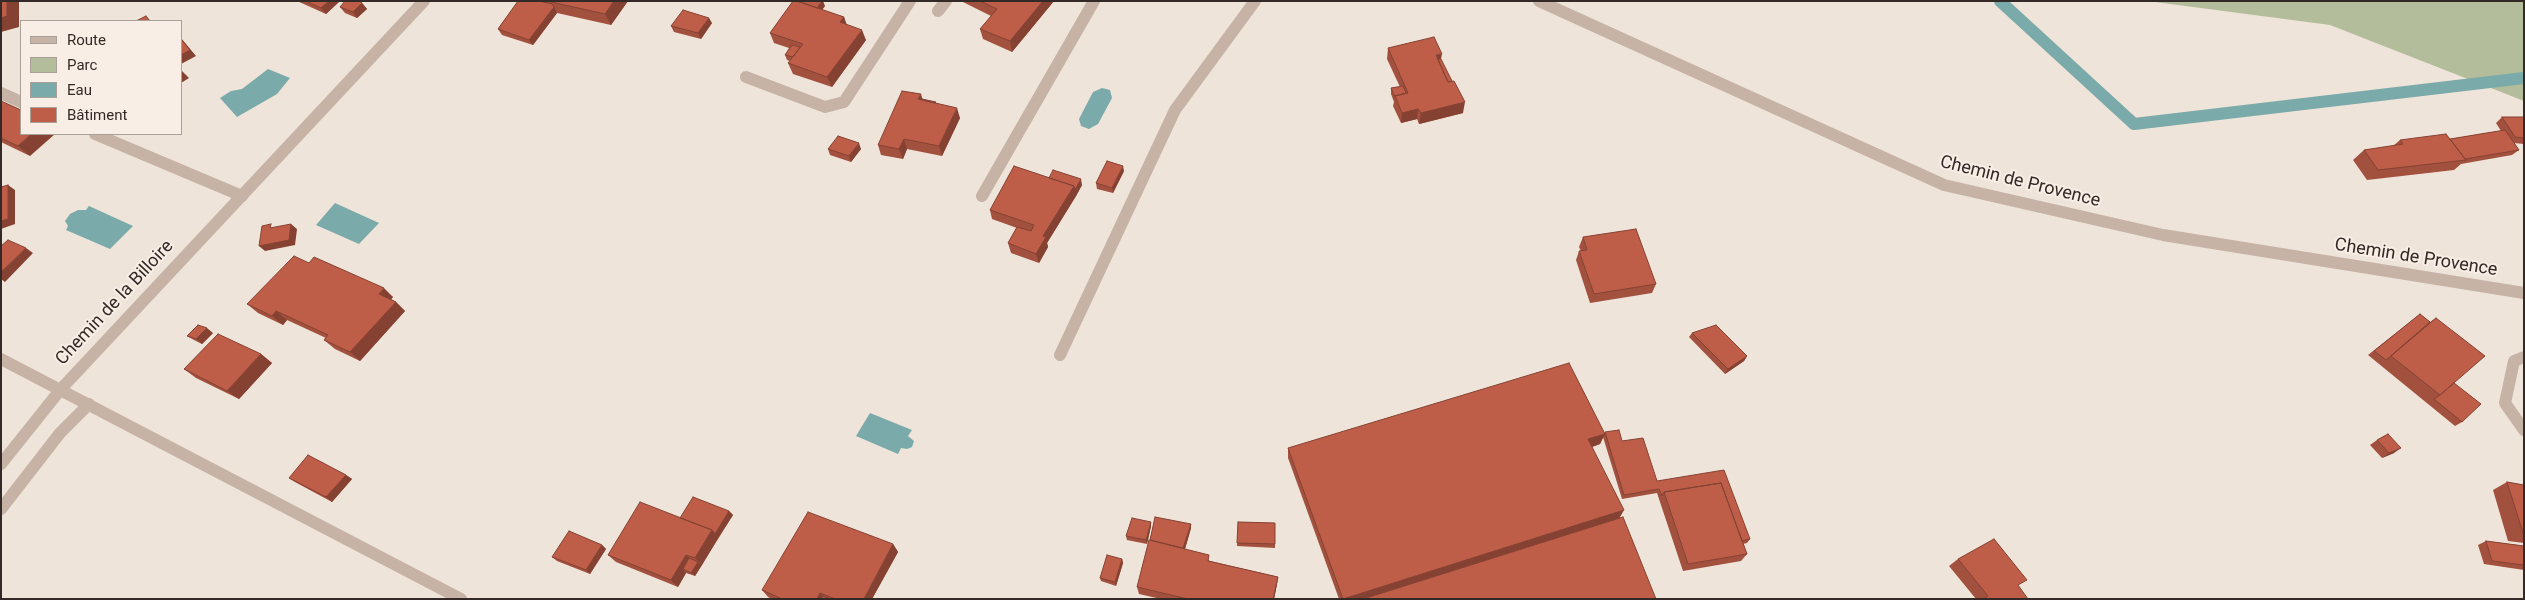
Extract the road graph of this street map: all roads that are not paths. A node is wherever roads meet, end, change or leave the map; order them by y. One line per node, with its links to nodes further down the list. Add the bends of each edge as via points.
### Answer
1 (424, 1): 12 (street, Chemin de la Billoire)
2 (910, 1): 8 (street, via 844,102 825,106)
3 (946, 1): 7 (street)
4 (1094, 1): 13 (street)
5 (1255, 1): 15 (street, via 1174,110)
6 (1540, 1): 14 (street, Chemin de Provence, via 1944,185 2163,235)
7 (938, 11)
8 (746, 77)
9 (1, 93): 10 (street)
10 (20, 102)
11 (97, 135): 12 (street)
12 (242, 196): 18 (street, Chemin de la Billoire)
13 (982, 196)
14 (2524, 293)
15 (1060, 355)
16 (2524, 357): 20 (street, via 2514,361 2505,403)
17 (1, 359): 18 (street)
18 (61, 389): 19 (street, Chemin de la Billoire); 21 (street)
19 (89, 404): 22 (street, via 60,433); 23 (street, Chemin de la Billoire)
20 (2524, 430)
21 (1, 464)
22 (1, 509)
23 (461, 599)

